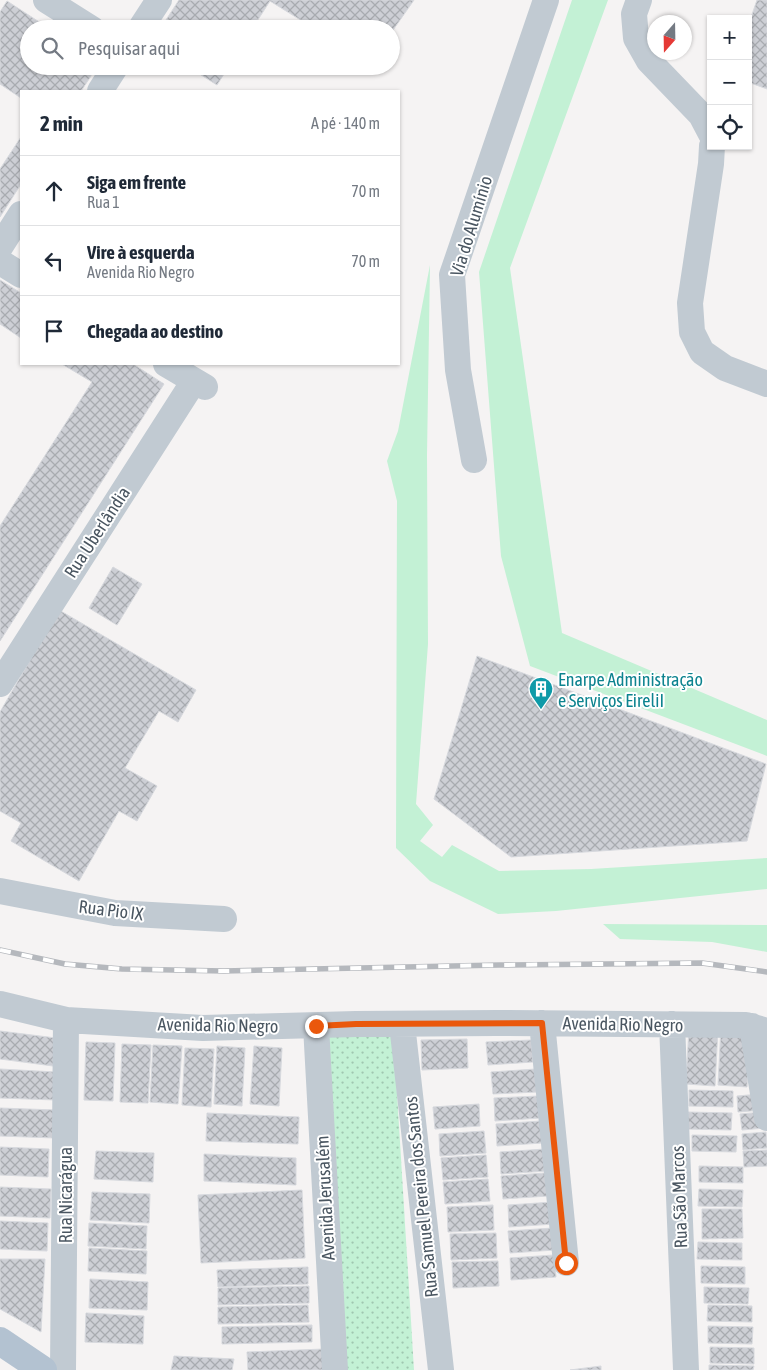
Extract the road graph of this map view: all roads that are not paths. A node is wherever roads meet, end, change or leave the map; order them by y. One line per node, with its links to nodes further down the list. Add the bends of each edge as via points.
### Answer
1 (46, 0): 5 (street)
2 (158, 0): 6 (street)
3 (546, 0): 17 (street, Via do Alumínio, via 452,275 458,370)
4 (639, 0): 9 (street, via 634,14 636,38 649,61 701,115)
5 (78, 20)
6 (146, 20)
7 (110, 75): 8 (street)
8 (101, 90)
9 (707, 126)
10 (712, 150): 16 (street, via 690,303 692,332 702,352 725,368)
11 (20, 216): 12 (street)
12 (0, 247)
13 (0, 262): 14 (street)
14 (20, 274)
15 (168, 365): 18 (street, Rua Uberlândia, via 199,384)
16 (767, 384)
17 (474, 460)
18 (0, 684)
19 (0, 891): 20 (street, Rua Pio IX, via 115,913)
20 (224, 920)
21 (0, 1004): 22 (street, Avenida Rio Negro)
22 (66, 1020): 26 (street, Avenida Rio Negro, via 204,1028); 32 (street, Rua Nicarágua)
23 (542, 1023): 24 (street, Avenida Rio Negro); 25 (street, Avenida Rio Negro); 29 (street)
24 (402, 1024): 26 (street, Avenida Rio Negro); 34 (street, Rua Samuel Pereira dos Santos)
25 (672, 1024): 27 (street, Avenida Rio Negro, via 746,1025); 35 (street, Rua São Marcos)
26 (316, 1026): 33 (street, Avenida Jerusalém)
27 (759, 1029): 28 (street)
28 (767, 1118)
29 (566, 1263)
30 (0, 1341): 31 (main road)
31 (43, 1370)
32 (64, 1370)
33 (335, 1370)
34 (441, 1370)
35 (686, 1370)

